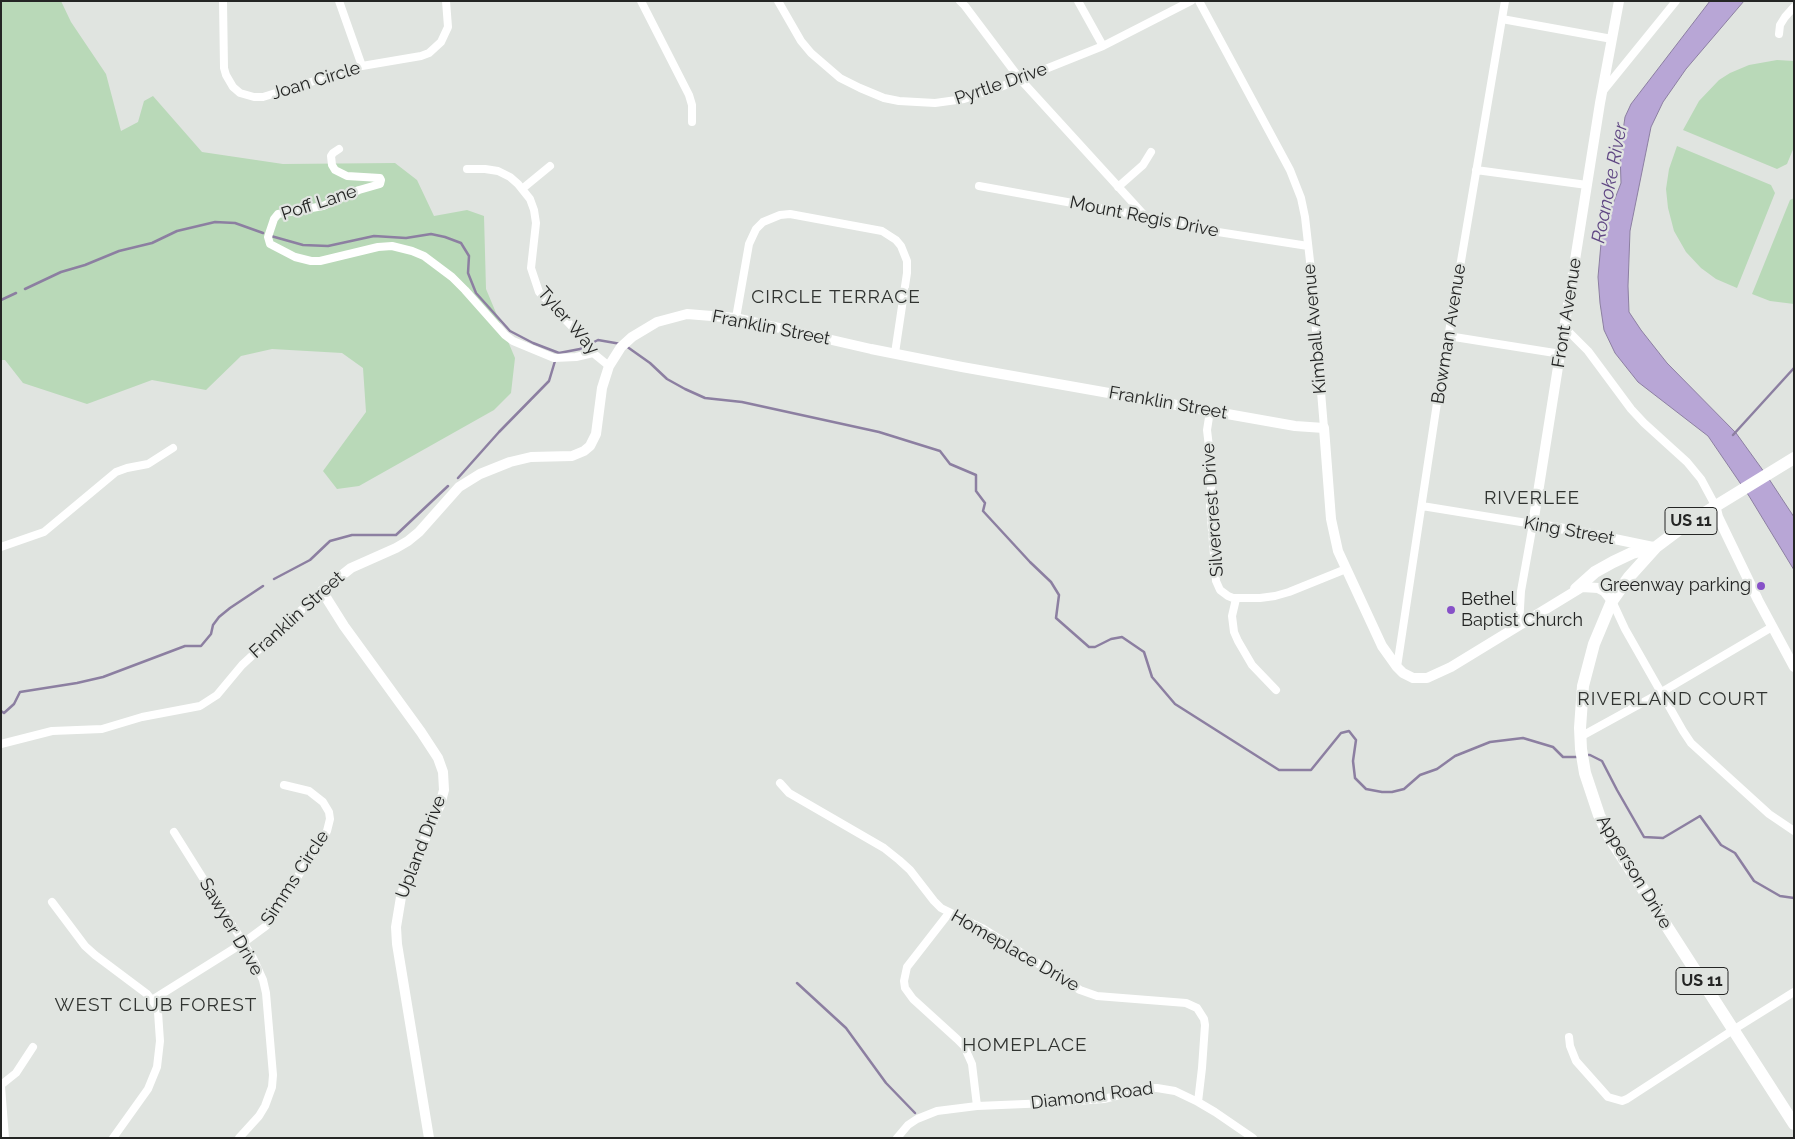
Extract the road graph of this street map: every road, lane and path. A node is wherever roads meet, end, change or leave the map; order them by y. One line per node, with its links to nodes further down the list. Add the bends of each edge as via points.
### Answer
1 (223, 1): 18 (street, Joan Circle, via 224,68 233,87 245,95 265,97)
2 (339, 1): 18 (street)
3 (446, 1): 18 (street, Joan Circle, via 448,27 436,48 421,56)
4 (641, 1): 21 (street, via 690,95)
5 (778, 1): 19 (street, Pyrtle Drive, via 792,28 816,58 846,82 884,98 942,103 985,93)
6 (960, 1): 19 (street)
7 (1078, 1): 17 (street)
8 (1192, 1): 17 (street, Pyrtle Drive)
9 (1199, 1): 32 (street, Kimball Avenue, via 1290,170 1305,217)
10 (1505, 1): 14 (street, Bowman Avenue)
11 (1619, 1): 16 (street, Front Avenue)
12 (1676, 1): 20 (street)
13 (1794, 7): 15 (street, via 1785,16)
14 (1502, 19): 16 (street); 26 (street, Bowman Avenue)
15 (1779, 34)
16 (1612, 39): 20 (street, Front Avenue)
17 (1103, 46): 19 (street, Pyrtle Drive)
18 (362, 66)
19 (1020, 80): 29 (street)
20 (1602, 93): 27 (street, Front Avenue)
21 (692, 122)
22 (339, 149): 36 (street, Poff Lane, via 331,156 336,170 347,176 380,178 380,184 323,206 278,214 268,237 270,244 294,257 311,261 378,247 392,246 412,251 452,277 513,341 554,358 576,358)
23 (1151, 152): 29 (street, via 1143,165)
24 (550, 166): 30 (street)
25 (467, 169): 30 (street, Tyler Way, via 498,171)
26 (1476, 170): 27 (street); 35 (street, Bowman Avenue)
27 (1587, 185): 34 (street, Front Avenue)
28 (980, 186): 31 (street, Mount Regis Drive)
29 (1118, 187): 31 (street)
30 (522, 188): 36 (street, Tyler Way, via 530,199 536,223 531,268 534,281 539,292)
31 (1145, 216): 32 (street, Mount Regis Drive, via 1218,232)
32 (1308, 246): 41 (street, Kimball Avenue)
33 (736, 318): 37 (street, Franklin Street); 37 (street, via 748,244 763,222 790,214 882,231 901,246 907,261); 39 (street, Franklin Street, via 694,314 657,322 621,347)
34 (1565, 328): 38 (street, Front Avenue); 45 (street, via 1588,351 1631,409 1687,462 1701,479)
35 (1448, 336): 38 (street); 44 (street, Bowman Avenue)
36 (592, 351): 39 (street, Tyler Way)
37 (895, 354): 40 (street, Franklin Street)
38 (1560, 354): 46 (street, Front Avenue)
39 (608, 366): 51 (street, Franklin Street, via 596,434 584,451 572,456 531,457 480,474 459,487 408,541 351,568)
40 (1210, 411): 41 (street, Franklin Street); 52 (street, Silvercrest Drive, via 1207,430 1216,581 1224,594)
41 (1324, 428): 49 (street, Kimball Avenue, via 1331,519)
42 (173, 448): 47 (street, via 148,464 116,472 44,532)
43 (1794, 458): 45 (main road, US 11)
44 (1422, 506): 46 (street, King Street); 56 (street, Bowman Avenue)
45 (1715, 506): 48 (main road, US 11); 55 (street)
46 (1533, 524): 48 (street, King Street); 54 (street, Front Avenue, via 1521,591)
47 (1, 546)
48 (1656, 547): 50 (main road, via 1614,562 1595,572); 53 (main road, Apperson Drive / US 11)
49 (1346, 569): 52 (street, Silvercrest Drive, via 1275,596); 56 (street, Kimball Avenue, via 1382,646)
50 (1576, 589): 53 (street, via 1593,586 1604,591); 54 (street)
51 (322, 591): 60 (street, Franklin Street, via 242,665 217,695 200,706 102,728 52,731); 81 (street, Upland Drive, via 421,732 443,772 444,790 440,805 406,882 396,926)
52 (1236, 599): 58 (street, Silvercrest Drive, via 1232,625 1238,641 1252,665)
53 (1612, 601): 59 (street); 61 (main road, Apperson Drive / US 11, via 1586,670 1581,707)
54 (1519, 625): 56 (street, via 1434,676 1413,678)
55 (1772, 627): 57 (street); 59 (street)
56 (1397, 667)
57 (1794, 667)
58 (1276, 690)
59 (1660, 692): 61 (street); 64 (street, via 1699,751 1769,814)
60 (1, 744)
61 (1581, 749): 71 (main road, Apperson Drive / US 11, via 1591,792 1610,838)
62 (780, 783): 67 (street, Homeplace Drive, via 789,794 884,848)
63 (284, 785): 68 (street, Simms Circle, via 309,791 319,799 329,812 329,826 272,919)
64 (1794, 831)
65 (174, 832): 68 (street, Sawyer Drive)
66 (52, 902): 70 (street, via 95,956)
67 (949, 913): 75 (street, Homeplace Drive, via 982,928 1088,993 1119,999 1186,1003 1196,1008 1205,1025); 76 (street, via 907,967 905,988 957,1038 968,1054)
68 (243, 943): 70 (street, Simms Circle); 80 (street, Sawyer Drive, via 258,968 266,993 273,1075 265,1106)
69 (1794, 992): 71 (street)
70 (152, 1000): 79 (street, via 158,1012 157,1068 148,1089)
71 (1733, 1030): 72 (street, via 1622,1101 1608,1097 1576,1062); 77 (main road, Apperson Drive / US 11)
72 (1569, 1037)
73 (33, 1047): 74 (street, via 16,1073)
74 (1, 1085): 78 (street)
75 (1198, 1102): 76 (street, Diamond Road, via 1175,1092 1147,1088 1104,1099); 83 (street, Diamond Road)
76 (977, 1106): 82 (street, Diamond Road, via 927,1114 908,1125)
77 (1794, 1124)
78 (5, 1138)
79 (113, 1138)
80 (239, 1138)
81 (429, 1138)
82 (897, 1138)
83 (1253, 1138)

